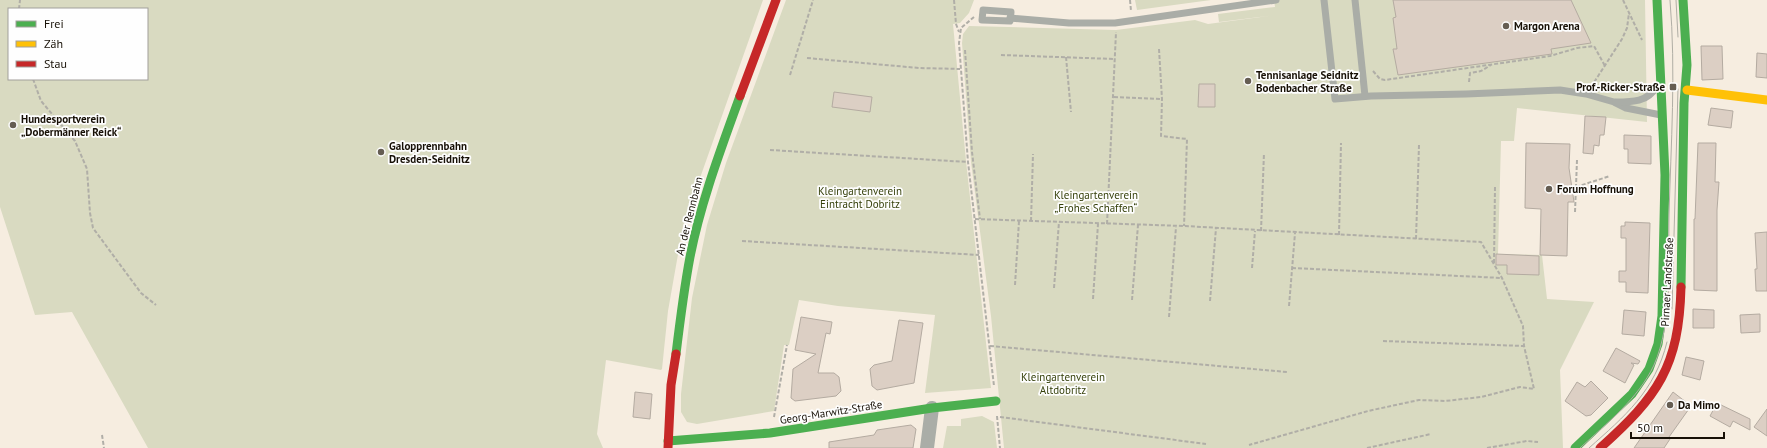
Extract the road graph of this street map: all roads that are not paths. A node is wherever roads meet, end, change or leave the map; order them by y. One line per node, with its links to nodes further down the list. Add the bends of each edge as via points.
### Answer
1 (776, 0): 16 (street, An der Rennbahn, via 714,168 697,227 690,257 671,385)
2 (1276, 0): 7 (lane, via 1115,23 1069,23)
3 (1324, 0): 10 (lane, via 1335,99)
4 (1355, 0): 10 (lane)
5 (1657, 0): 8 (street, Pirnaer Landstraße)
6 (1684, 0): 9 (street, Pirnaer Landstraße)
7 (1010, 18): 7 (lane, via 1011,12 1003,10 983,10 982,14 982,20 1010,21)
8 (1659, 75): 12 (lane, via 1653,92 1643,100); 13 (street, Pirnaer Landstraße)
9 (1687, 90): 11 (street); 19 (street, Pirnaer Landstraße, via 1684,103 1678,327 1668,365 1660,382 1639,411)
10 (1365, 96): 12 (lane, via 1560,90)
11 (1767, 100)
12 (1614, 102): 13 (lane, via 1637,111)
13 (1662, 116): 18 (street, Pirnaer Landstraße, via 1665,175 1664,253 1662,316 1658,344 1649,369 1632,394)
14 (996, 401): 15 (street, Georg-Marwitz-Straße)
15 (932, 408): 16 (street, Georg-Marwitz-Straße, via 770,433); 17 (street)
16 (668, 444)
17 (927, 448)
18 (1575, 448)
19 (1600, 448)

